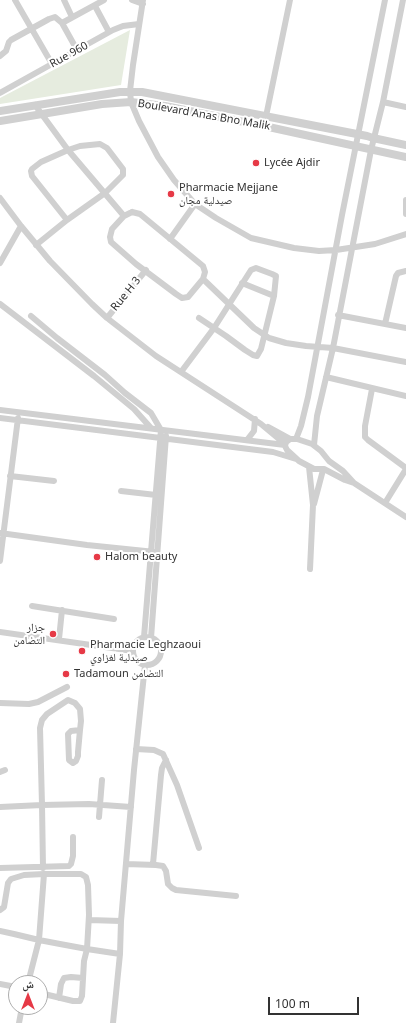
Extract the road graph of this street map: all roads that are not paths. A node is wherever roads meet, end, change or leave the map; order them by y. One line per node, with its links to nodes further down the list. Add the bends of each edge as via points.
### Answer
1 (15, 0): 13 (street)
2 (64, 0): 10 (street)
3 (104, 0): 9 (street)
4 (132, 0): 8 (street)
5 (290, 0): 26 (street)
6 (385, 0): 29 (street)
7 (403, 0): 21 (street)
8 (143, 2): 12 (street)
9 (94, 6): 10 (street); 14 (street)
10 (72, 17): 11 (street)
11 (62, 23): 13 (street, via 55,17); 15 (street)
12 (139, 24): 14 (street, Rue 960, via 123,26); 18 (street)
13 (31, 28): 16 (street, via 10,41 6,51); 17 (street)
14 (109, 32): 15 (street, Rue 960)
15 (77, 50): 17 (street, Rue 960)
16 (0, 56)
17 (52, 64): 19 (street, Rue 960)
18 (130, 91): 20 (street); 22 (street, Boulevard Anas Bno Malik); 26 (street, Boulevard Anas Bno Malik)
19 (0, 93)
20 (131, 102): 25 (street, Boulevard Anas Bno Malik); 28 (street, Boulevard Anas Bno Malik, via 165,106); 38 (street, via 158,157)
21 (383, 102): 23 (street); 30 (street)
22 (35, 105): 24 (street, Boulevard Anas Bno Malik); 25 (street)
23 (406, 107)
24 (0, 111)
25 (41, 114): 27 (street, Boulevard Anas Bno Malik); 33 (street)
26 (266, 116): 28 (street); 29 (street, Boulevard Anas Bno Malik)
27 (0, 121)
28 (264, 126): 32 (street, Boulevard Anas Bno Malik)
29 (359, 135): 30 (street, Boulevard Anas Bno Malik); 32 (street)
30 (373, 138): 31 (street, Boulevard Anas Bno Malik); 34 (street)
31 (406, 145)
32 (357, 146): 34 (street, Boulevard Anas Bno Malik); 48 (street)
33 (68, 150): 36 (street); 36 (street, via 97,143 106,148 124,173); 42 (street, via 41,162 31,171 32,176)
34 (371, 150): 35 (street, Boulevard Anas Bno Malik); 47 (street)
35 (406, 157)
36 (105, 193): 41 (street); 42 (street)
37 (0, 198): 43 (street)
38 (195, 204): 45 (street); 48 (street, via 251,238 294,248)
39 (406, 204): 40 (street)
40 (406, 214)
41 (124, 216): 45 (street, via 132,212 140,214); 50 (street, via 112,229 110,239)
42 (67, 220): 46 (street)
43 (21, 226): 46 (street); 49 (street)
44 (406, 234): 47 (street)
45 (170, 239): 52 (street, via 202,266 205,272)
46 (36, 245): 59 (street)
47 (352, 248): 48 (street); 57 (street)
48 (336, 250): 65 (street)
49 (0, 263)
50 (146, 270): 52 (street, via 182,298 188,297); 59 (street, Rue H 3)
51 (406, 271): 61 (street, via 396,276)
52 (203, 279): 56 (street)
53 (242, 283): 54 (street); 54 (street, via 248,273 256,268 272,274 277,278); 56 (street)
54 (274, 296): 64 (street)
55 (0, 304): 77 (street, via 134,408)
56 (229, 304): 62 (street); 64 (street)
57 (338, 315): 61 (street); 66 (street)
58 (31, 316): 78 (street, via 151,413)
59 (107, 318): 68 (street)
60 (199, 318): 62 (street)
61 (386, 324): 63 (street)
62 (214, 328): 64 (street, via 255,356 259,355); 68 (street)
63 (406, 328)
64 (264, 335): 65 (street, via 286,343)
65 (318, 347): 66 (street); 81 (street, via 301,426)
66 (333, 348): 67 (street); 69 (street)
67 (406, 362)
68 (181, 372): 75 (street)
69 (326, 377): 70 (street); 82 (street, via 317,416)
70 (372, 389): 71 (street); 86 (street, via 365,437)
71 (406, 396)
72 (0, 410): 73 (street)
73 (19, 412): 76 (street); 77 (street)
74 (0, 418): 76 (street)
75 (255, 419): 80 (street, via 254,431); 81 (street)
76 (18, 420): 79 (street); 88 (street)
77 (151, 428): 78 (street)
78 (163, 430): 79 (street); 80 (street)
79 (163, 439): 83 (street, via 273,452); 92 (street); 97 (street)
80 (247, 440): 81 (street)
81 (289, 442): 82 (street, via 300,439); 83 (street, via 287,450)
82 (314, 445): 84 (street)
83 (296, 459): 85 (street)
84 (328, 461): 87 (street); 90 (street, via 343,471)
85 (309, 467): 87 (street); 94 (street)
86 (406, 468): 93 (street)
87 (323, 470): 90 (street); 94 (street)
88 (10, 476): 89 (street); 96 (street)
89 (54, 481)
90 (354, 483): 93 (street)
91 (121, 491): 92 (street)
92 (156, 495): 97 (street)
93 (385, 503): 95 (street)
94 (313, 505): 99 (street)
95 (406, 517)
96 (2, 533): 97 (street); 98 (street)
97 (154, 552): 104 (street); 105 (street)
98 (0, 561)
99 (310, 569)
100 (32, 606): 101 (street)
101 (62, 610): 102 (street); 106 (street)
102 (114, 619)
103 (0, 632): 106 (street)
104 (144, 637): 105 (street); 107 (street, via 135,643)
105 (151, 638): 108 (street, via 160,645 161,651 156,661)
106 (59, 640): 107 (street)
107 (132, 651): 108 (street, via 137,661)
108 (145, 665): 112 (street)
109 (67, 687): 110 (street, via 38,702)
110 (0, 703)
111 (80, 730): 111 (street, via 68,734 69,760 73,762 78,756); 116 (street, via 80,709 75,702 65,701 42,720)
112 (136, 749): 113 (street, via 161,752); 118 (street)
113 (166, 760): 121 (street); 123 (street, via 161,775)
114 (102, 780): 115 (street)
115 (100, 804): 116 (street); 118 (street); 119 (street)
116 (42, 805): 117 (street); 125 (street)
117 (0, 806)
118 (130, 807): 122 (street)
119 (99, 817)
120 (73, 837): 125 (street, via 70,866)
121 (199, 848)
122 (126, 864): 123 (street); 129 (street)
123 (153, 864): 126 (street, via 164,866 167,881 172,888)
124 (0, 868): 125 (street)
125 (44, 871): 127 (street, via 11,879 4,907); 128 (street, via 81,874 86,877); 131 (street)
126 (236, 896)
127 (0, 910)
128 (90, 920): 129 (street); 132 (street)
129 (121, 921): 133 (street)
130 (0, 931): 131 (street)
131 (39, 940): 132 (street); 134 (street)
132 (87, 949): 133 (street); 135 (street)
133 (120, 954): 138 (street)
134 (30, 975)
135 (83, 978): 137 (street, via 64,978); 137 (street, via 80,1001)
136 (48, 995): 137 (street)
137 (59, 998)
138 (113, 1023)

